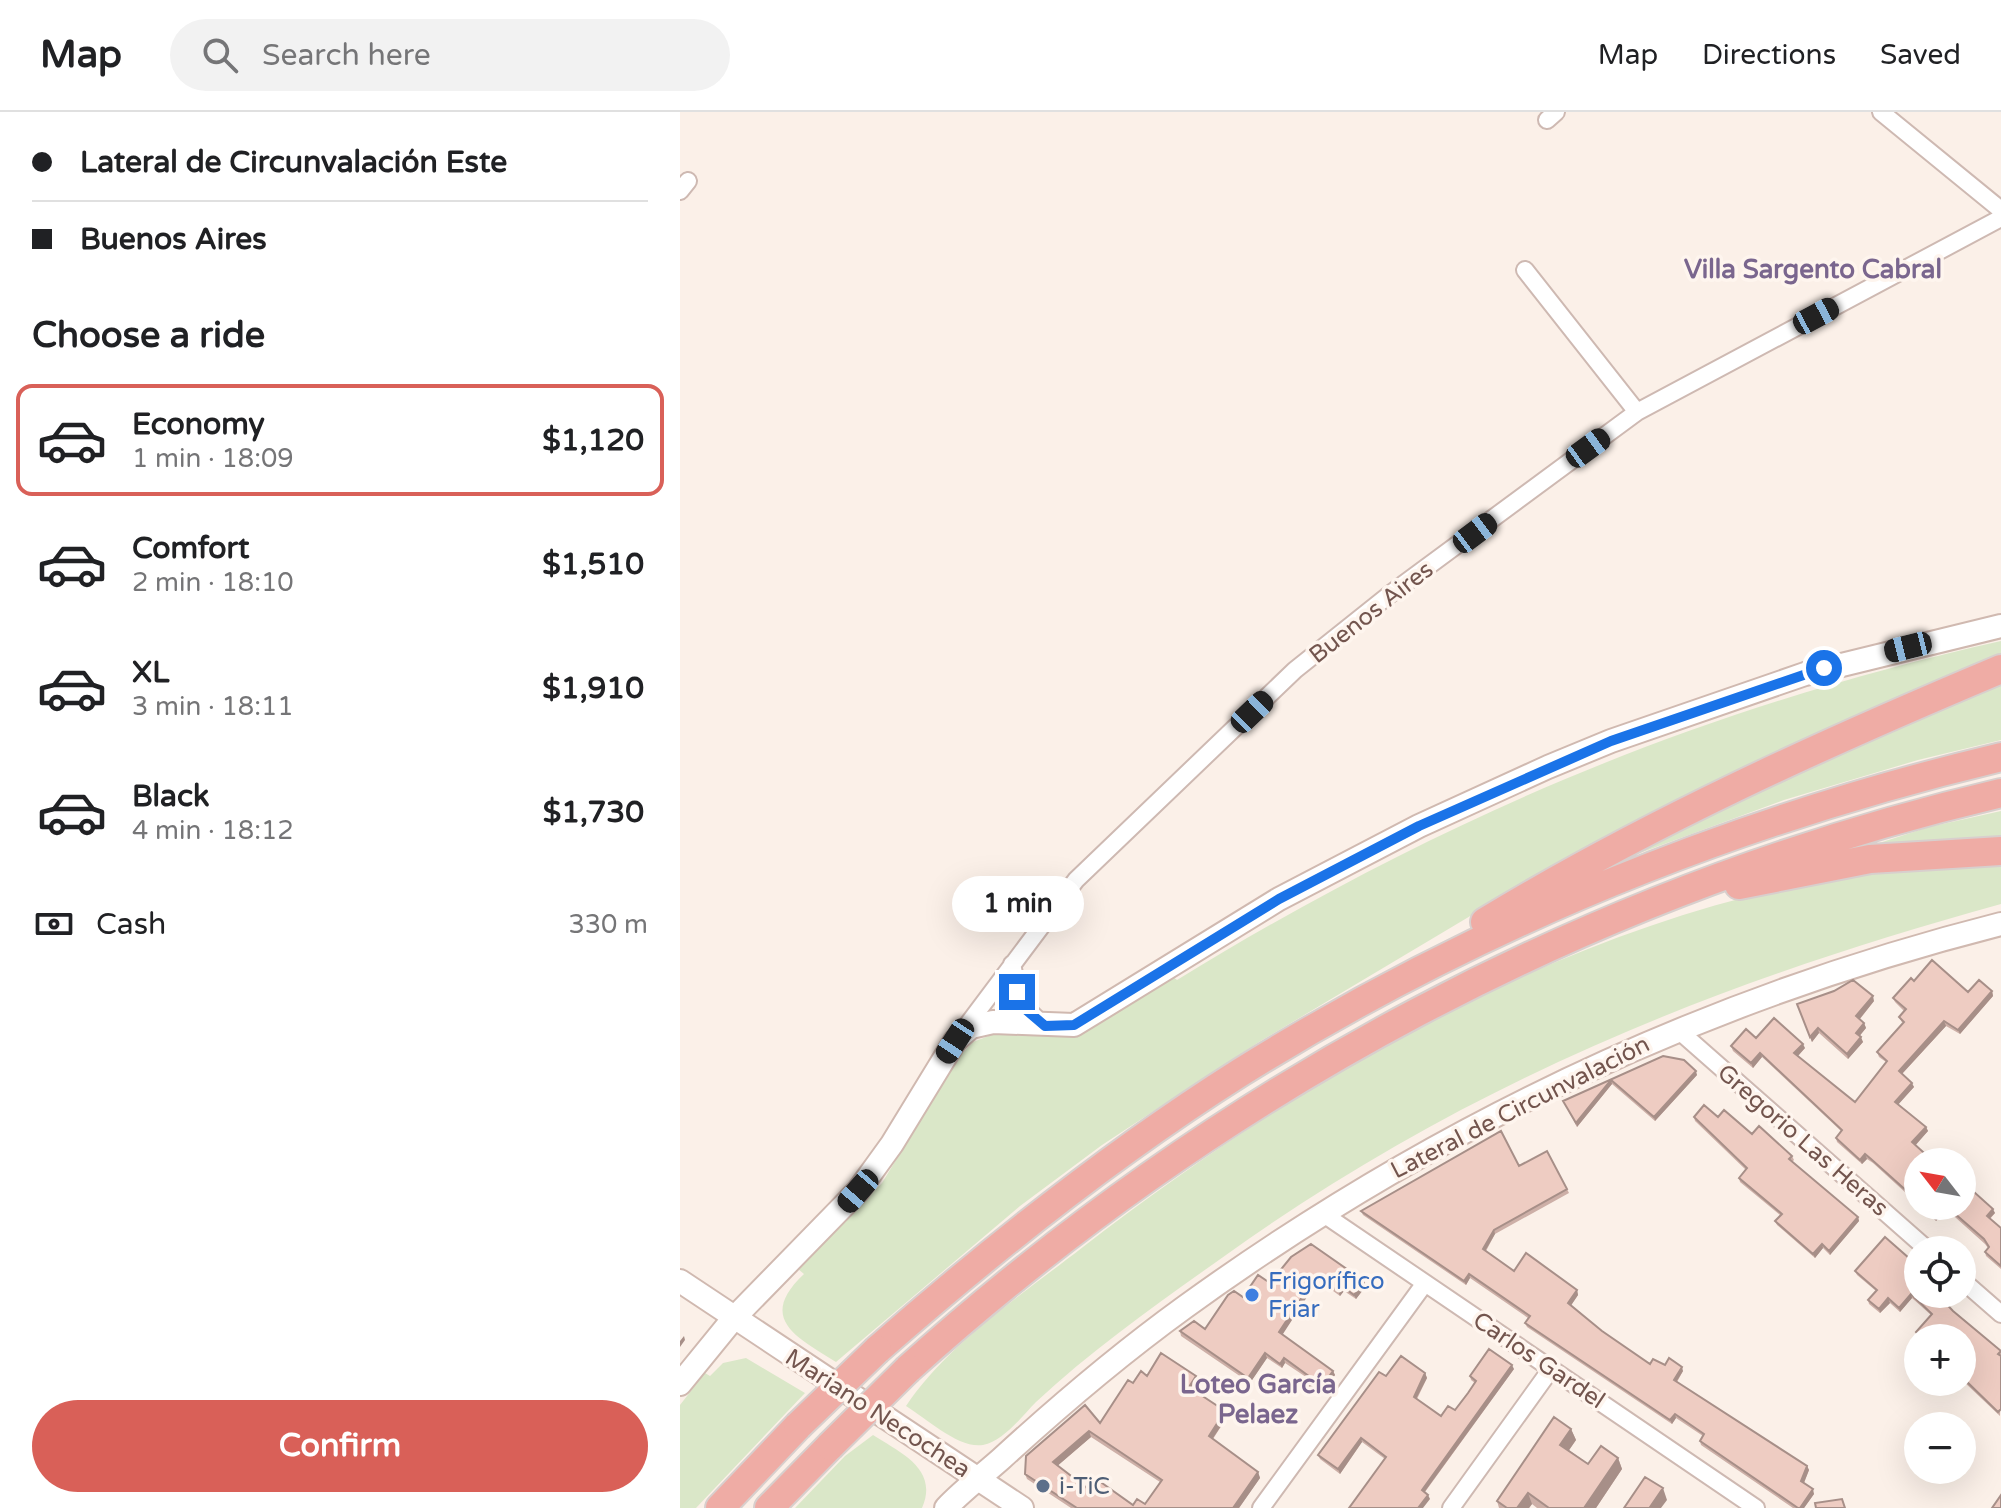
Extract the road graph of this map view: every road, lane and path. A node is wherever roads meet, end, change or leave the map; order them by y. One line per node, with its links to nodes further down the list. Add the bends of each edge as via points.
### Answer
1 (1881, 112): 2 (street)
2 (2001, 210)
3 (2001, 218): 5 (street, Buenos Aires)
4 (1525, 270): 5 (street)
5 (1637, 412): 13 (street, Buenos Aires, via 1295,670 1076,880)
6 (2001, 626): 15 (street, via 1805,674 1585,752 1419,826 1279,899 1083,1021)
7 (2001, 669): 14 (highway, via 1582,865)
8 (2001, 757): 14 (highway, via 1835,802 1686,852 1479,941)
9 (2001, 793): 11 (highway, via 1777,856)
10 (2001, 851): 11 (highway, via 1857,861)
11 (1641, 907): 29 (highway, bridge, via 1442,997 1235,1117 1070,1233 908,1369)
12 (2001, 924): 16 (street, Lateral de Circunvalación, via 1838,971)
13 (1012, 964): 15 (street, via 1020,1002); 17 (street, Buenos Aires)
14 (1343, 1011): 28 (highway, bridge, via 1242,1072 1070,1190 988,1254 877,1350)
15 (1045, 1026): 17 (street, via 993,1022)
16 (1677, 1029): 18 (street, Lateral de Circunvalación, via 1443,1140); 19 (street, Gregorio Las Heras)
17 (960, 1035): 24 (street, via 858,1191)
18 (1322, 1213): 21 (street, Carlos Gardel); 27 (street, Lateral de Circunvalación, via 1141,1340)
19 (1912, 1236)
20 (680, 1281): 24 (street, Mariano Necochea)
21 (1425, 1283): 25 (street, Carlos Gardel); 32 (street)
22 (1976, 1292): 23 (street)
23 (2001, 1314)
24 (733, 1319): 26 (street); 27 (street, Mariano Necochea)
25 (1551, 1369): 33 (street); 34 (street, Carlos Gardel)
26 (680, 1384)
27 (977, 1478): 30 (street, Lateral de Circunvalación); 31 (street, Mariano Necochea)
28 (720, 1508)
29 (769, 1508)
30 (946, 1508)
31 (1022, 1508)
32 (1261, 1508)
33 (1451, 1508)
34 (1756, 1508)

